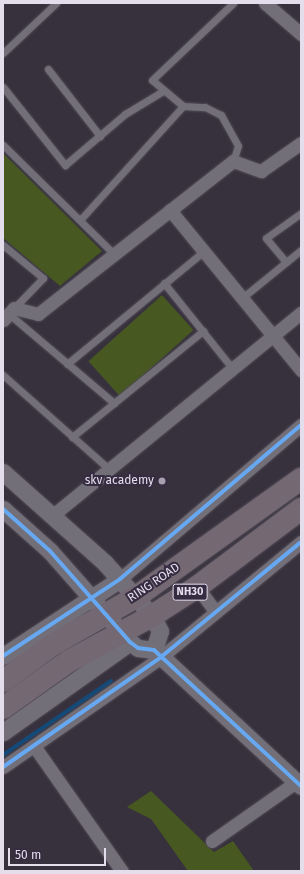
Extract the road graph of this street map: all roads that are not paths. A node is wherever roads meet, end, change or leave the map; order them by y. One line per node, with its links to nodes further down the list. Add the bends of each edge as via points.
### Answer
1 (56, 3): 5 (lane)
2 (233, 3): 8 (lane, via 152,80)
3 (265, 3): 4 (street)
4 (301, 34)
5 (3, 53)
6 (48, 69): 10 (lane)
7 (3, 87): 10 (lane, via 65,165)
8 (163, 91): 9 (lane); 10 (lane, via 125,114)
9 (183, 106): 13 (lane, via 206,107 221,115 238,146); 16 (lane)
10 (100, 136)
11 (3, 145): 16 (lane)
12 (299, 147): 13 (street, via 261,171)
13 (233, 161): 14 (street)
14 (170, 210): 19 (street); 20 (street)
15 (301, 213): 21 (lane, via 266,238)
16 (80, 220): 20 (lane)
17 (3, 245): 25 (lane, via 43,278)
18 (301, 250): 21 (lane)
19 (204, 251): 22 (lane); 23 (street)
20 (114, 254): 25 (street, via 38,314)
21 (286, 262): 23 (lane)
22 (164, 284): 26 (lane); 28 (lane)
23 (242, 298): 27 (street)
24 (301, 313): 27 (street)
25 (9, 314): 28 (lane)
26 (203, 332): 29 (lane); 32 (lane)
27 (273, 336): 29 (street); 30 (street)
28 (67, 364): 32 (lane)
29 (233, 369): 35 (street)
30 (301, 370)
31 (3, 375): 34 (lane)
32 (114, 403): 34 (lane)
33 (301, 425): 42 (street)
34 (72, 437): 35 (lane)
35 (110, 470): 40 (street)
36 (3, 472): 40 (street)
37 (301, 479): 44 (highway, RING ROAD / NH30)
38 (3, 509): 45 (street, via 50,551)
39 (301, 509): 43 (highway, NH30)
40 (53, 515): 42 (street)
41 (301, 542): 46 (street)
42 (120, 579): 44 (street); 45 (street)
43 (197, 587): 46 (street); 47 (highway, NH30)
44 (136, 597): 45 (highway, RING ROAD / NH30); 47 (street)
45 (98, 606): 48 (street); 50 (street); 51 (highway, RING ROAD / NH30)
46 (216, 612): 49 (street)
47 (152, 616): 48 (highway, NH30); 49 (street, via 160,631)
48 (126, 637): 49 (street, via 138,648); 52 (highway, NH30, via 69,660); 53 (street)
49 (158, 654): 54 (street); 56 (street)
50 (3, 656)
51 (3, 681)
52 (3, 708)
53 (3, 732)
54 (34, 746): 55 (street); 58 (street)
55 (3, 767)
56 (299, 784): 57 (street)
57 (212, 841)
58 (122, 871)

